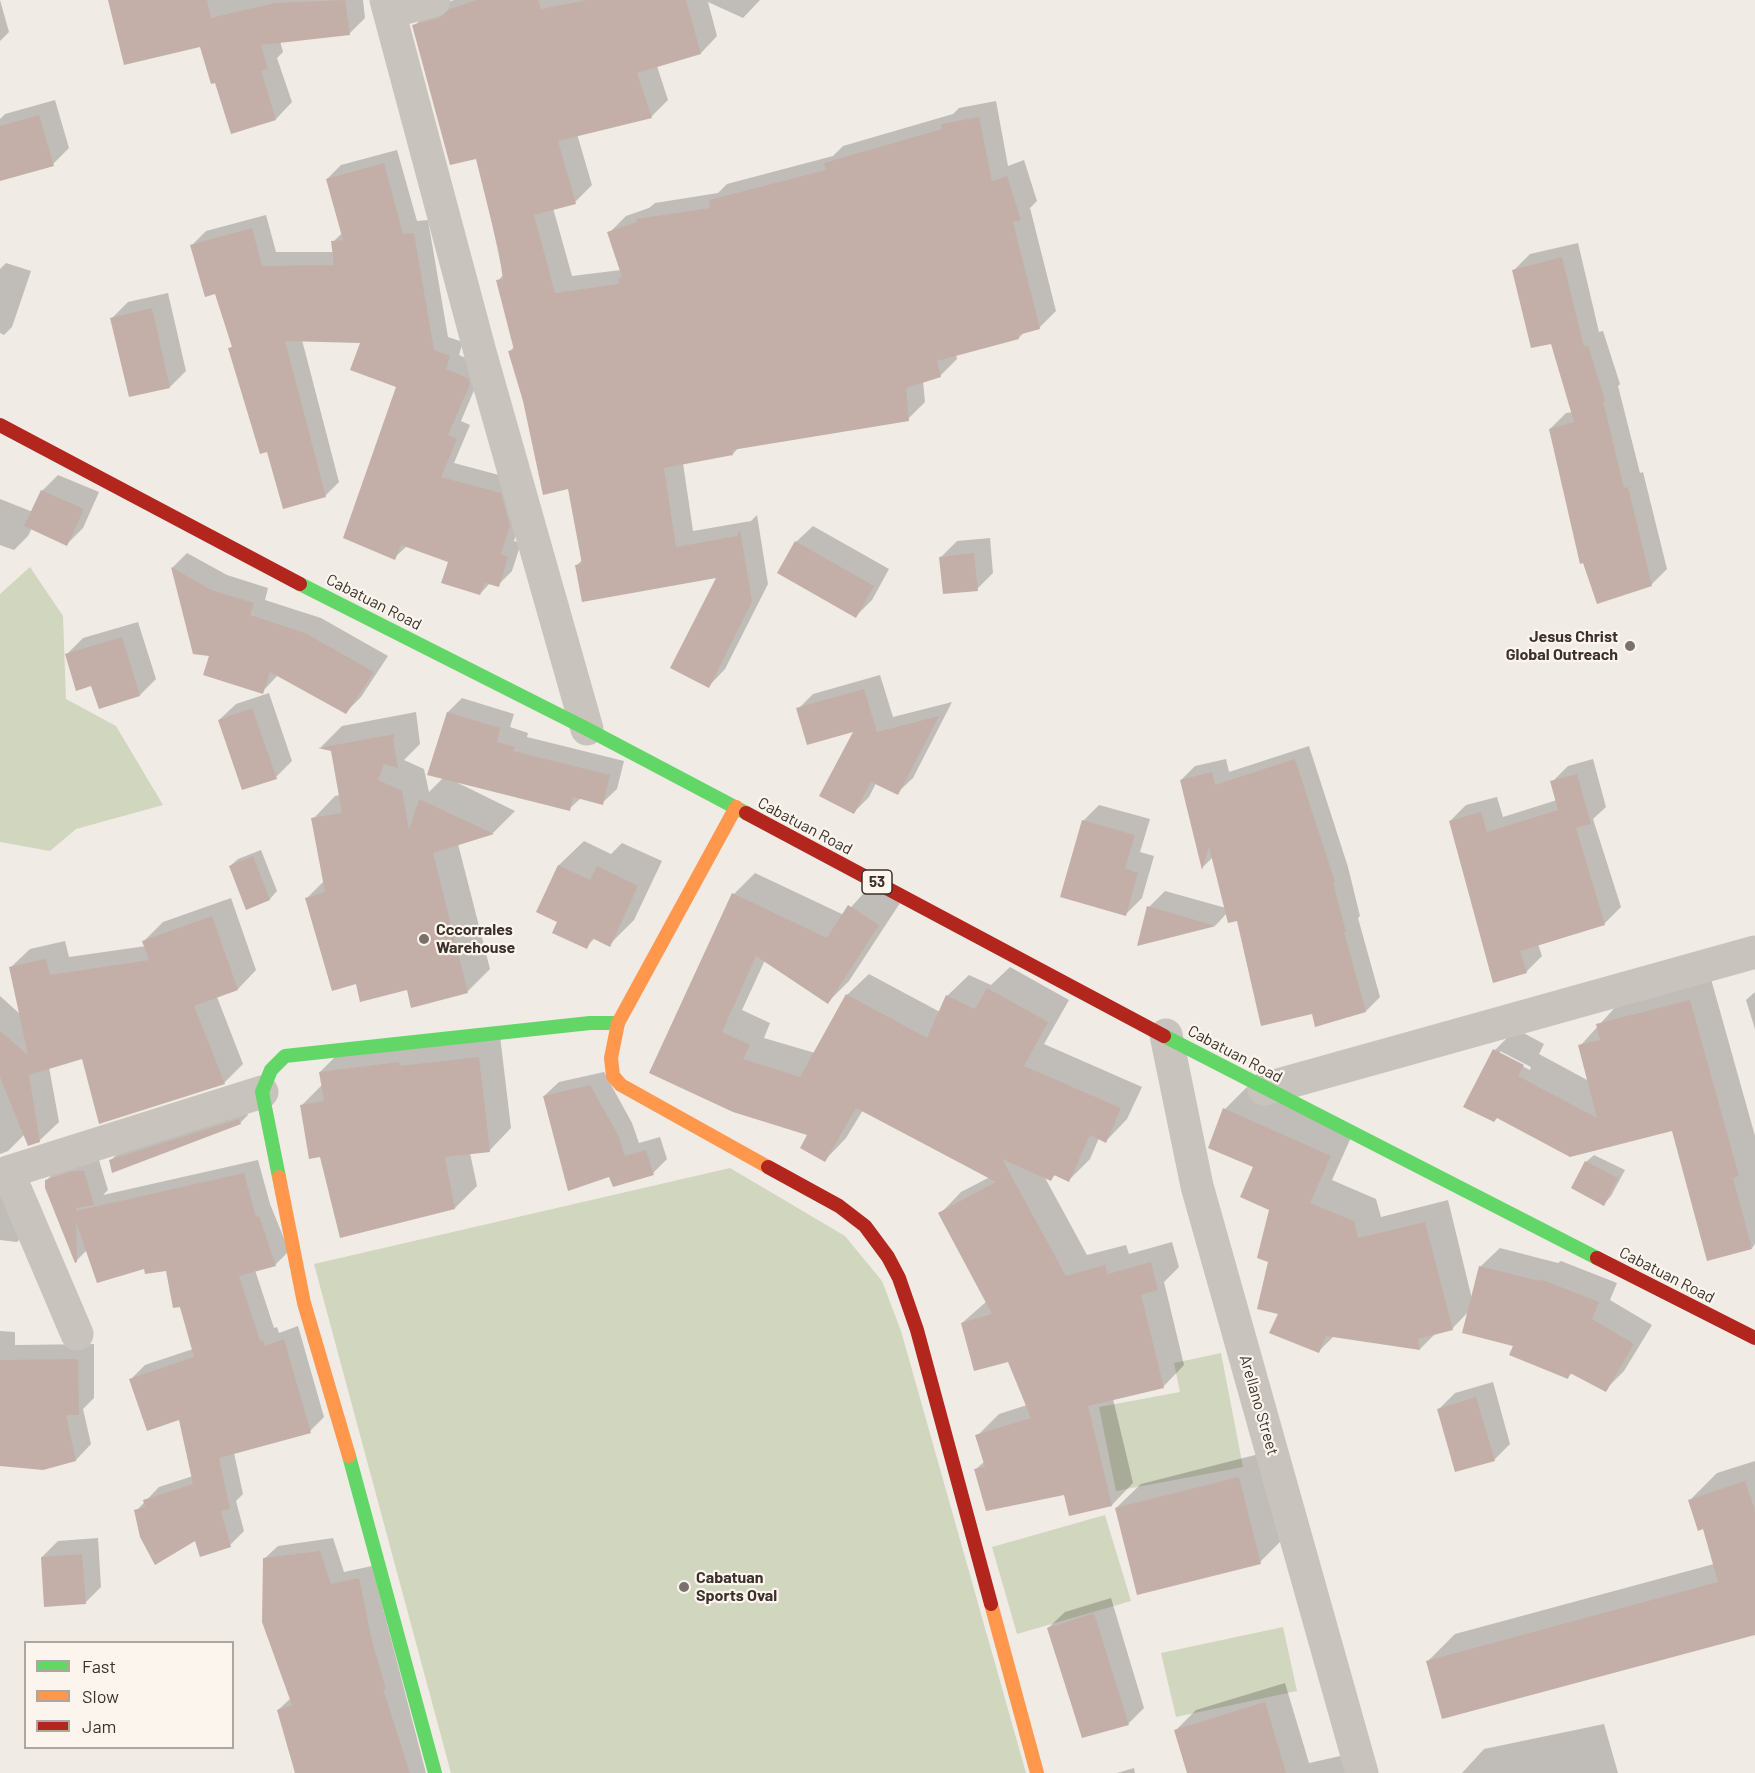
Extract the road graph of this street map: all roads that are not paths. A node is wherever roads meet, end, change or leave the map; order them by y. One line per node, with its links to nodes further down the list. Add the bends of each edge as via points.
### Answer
1 (434, 0): 2 (street)
2 (388, 6): 4 (street, via 480,352)
3 (0, 425): 4 (main road, Cabatuan Road / 53)
4 (587, 729): 5 (main road, Cabatuan Road / 53)
5 (736, 807): 7 (main road); 8 (main road, Cabatuan Road / 53)
6 (1755, 952): 9 (street)
7 (618, 1023): 10 (main road, via 285,1056 271,1070); 15 (main road, via 611,1058 613,1076 621,1085 839,1206 866,1226 888,1257 917,1330)
8 (1166, 1035): 9 (main road, Cabatuan Road / 53); 16 (street, Arellano Street, via 1197,1186)
9 (1263, 1089): 13 (main road, Cabatuan Road / 53)
10 (262, 1092): 11 (street); 14 (main road, via 304,1303)
11 (4, 1175): 12 (street)
12 (77, 1334)
13 (1755, 1338)
14 (435, 1773)
15 (1037, 1773)
16 (1362, 1773)

